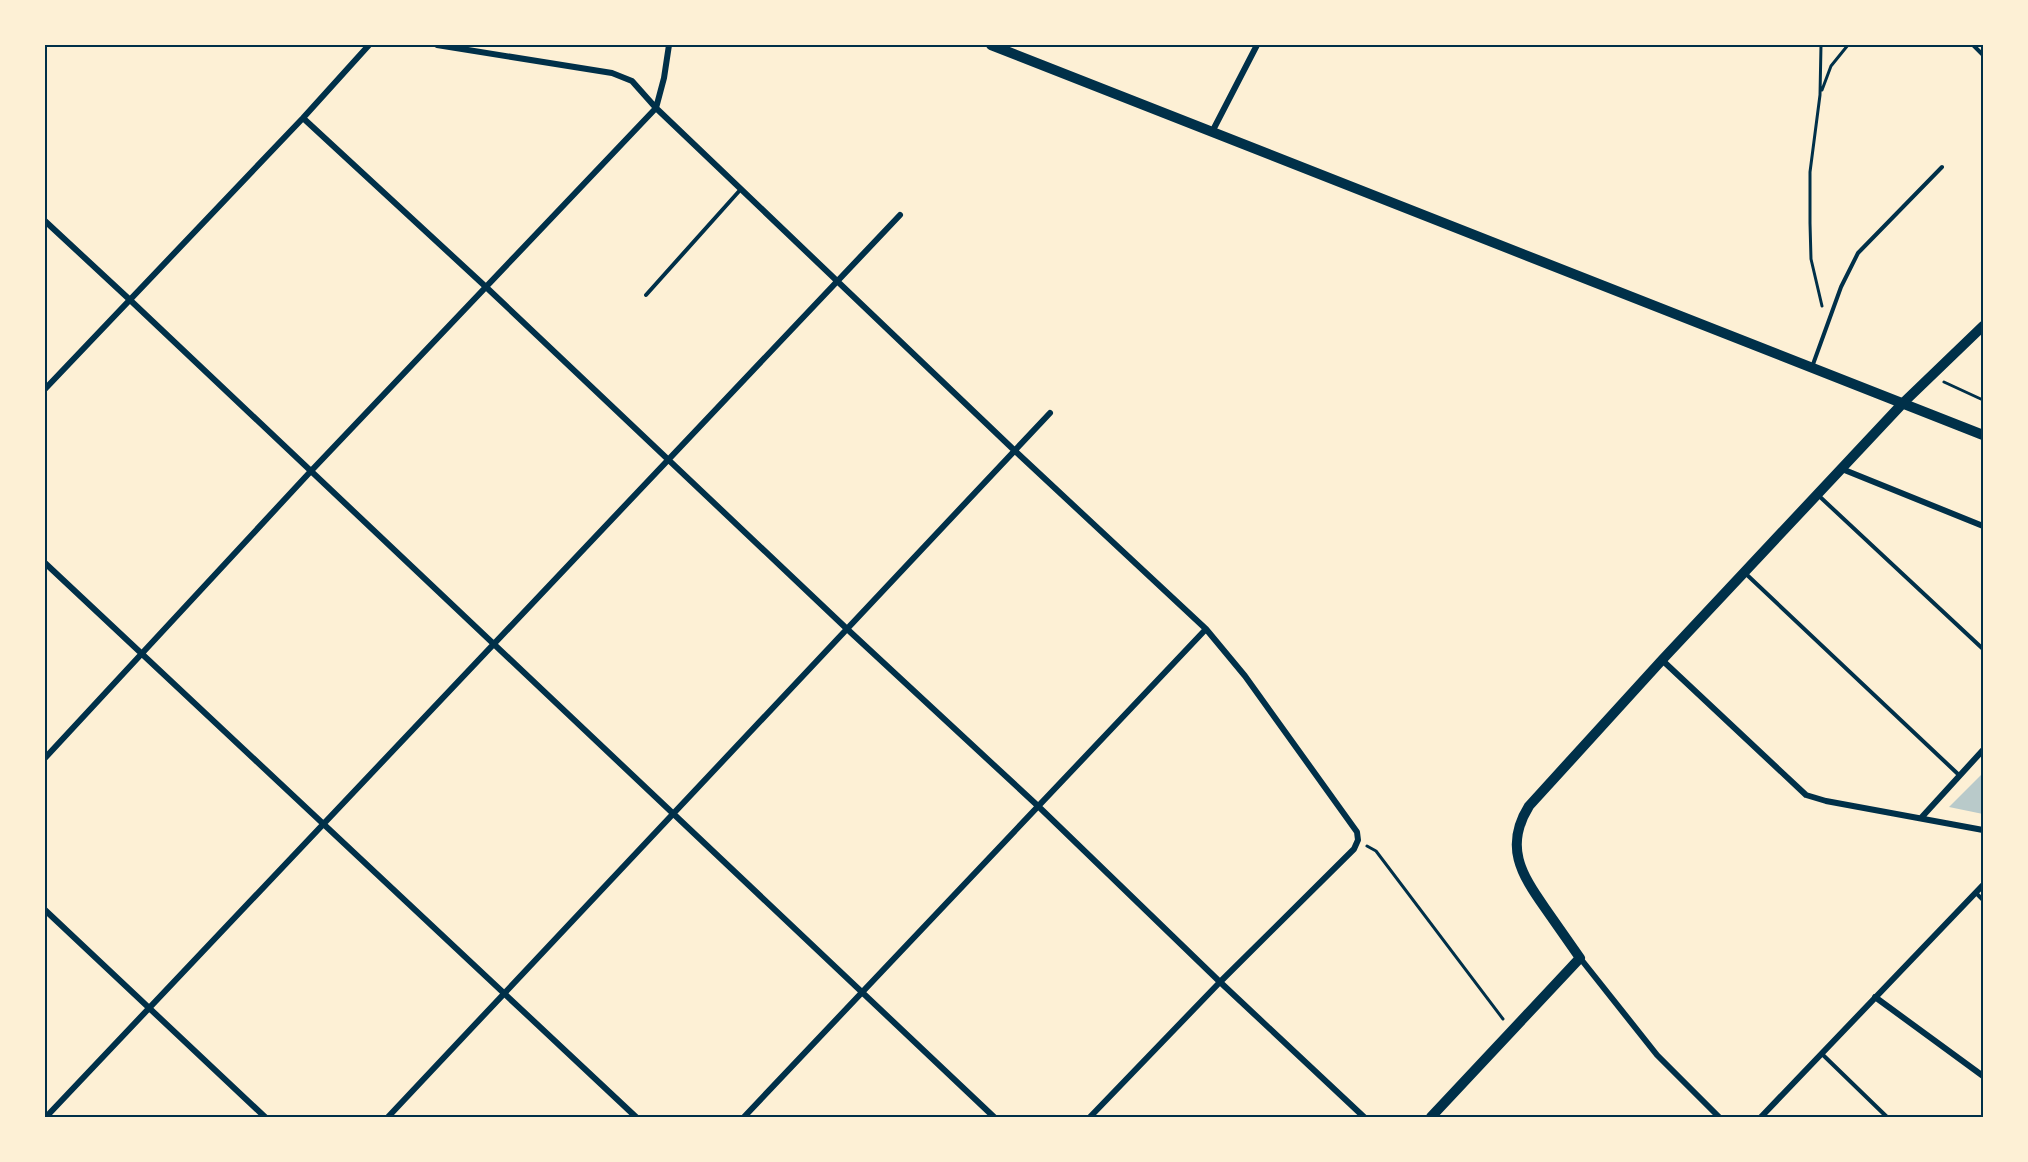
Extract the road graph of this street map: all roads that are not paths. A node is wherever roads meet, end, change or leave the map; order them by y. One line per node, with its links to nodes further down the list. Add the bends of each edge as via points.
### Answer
1 (369, 45): 9 (street)
2 (437, 45): 8 (street, via 612,73 632,81)
3 (669, 45): 8 (street)
4 (991, 45): 10 (street)
5 (1257, 45): 10 (street)
6 (1973, 45): 7 (lane)
7 (1983, 55)
8 (656, 108): 12 (street); 16 (street)
9 (303, 118): 16 (street); 18 (street)
10 (1212, 133): 20 (street)
11 (1942, 167): 20 (lane, via 1858,253 1841,287)
12 (741, 189): 15 (street); 17 (lane)
13 (900, 215): 15 (street)
14 (45, 221): 18 (street)
15 (837, 280): 25 (street); 26 (street)
16 (486, 287): 26 (street); 28 (street)
17 (646, 295)
18 (129, 298): 21 (street); 28 (street)
19 (1983, 326): 22 (street)
20 (1812, 368): 22 (street)
21 (45, 389)
22 (1903, 403): 24 (street); 27 (street)
23 (1050, 412): 25 (street)
24 (1983, 435)
25 (1014, 450): 33 (street); 34 (street)
26 (668, 458): 33 (street); 35 (street)
27 (1842, 469): 29 (street); 30 (street)
28 (311, 471): 35 (street); 37 (street)
29 (1818, 494): 32 (street); 36 (lane)
30 (1983, 526)
31 (45, 563): 37 (street)
32 (1745, 572): 38 (street); 41 (lane)
33 (846, 628): 42 (street); 43 (street)
34 (1206, 629): 42 (street); 52 (street, via 1239,668 1357,832 1358,840 1354,849)
35 (493, 644): 43 (street); 45 (street)
36 (1983, 649)
37 (141, 654): 40 (street); 45 (street)
38 (1662, 660): 44 (street, via 1806,795); 51 (street, via 1537,796 1517,835 1519,865)
39 (1983, 750): 41 (street)
40 (45, 758)
41 (1959, 775): 44 (street)
42 (1038, 806): 52 (street); 53 (street)
43 (672, 814): 53 (street); 54 (street)
44 (1921, 818): 46 (street)
45 (323, 823): 54 (street); 56 (street)
46 (1983, 830)
47 (1983, 885): 48 (street)
48 (1976, 893): 49 (lane); 55 (street)
49 (1983, 900)
50 (45, 910): 56 (street)
51 (1580, 958): 67 (street); 68 (street, via 1657,1055)
52 (1220, 982): 65 (street); 66 (street)
53 (862, 992): 63 (street); 64 (street)
54 (506, 993): 61 (street); 62 (street)
55 (1875, 997): 57 (street); 58 (street)
56 (148, 1009): 59 (street); 60 (street)
57 (1821, 1054): 69 (street); 70 (lane)
58 (1983, 1076)
59 (46, 1117)
60 (265, 1117)
61 (388, 1117)
62 (636, 1117)
63 (744, 1117)
64 (994, 1117)
65 (1090, 1117)
66 (1364, 1117)
67 (1431, 1117)
68 (1719, 1117)
69 (1761, 1117)
70 (1887, 1117)

